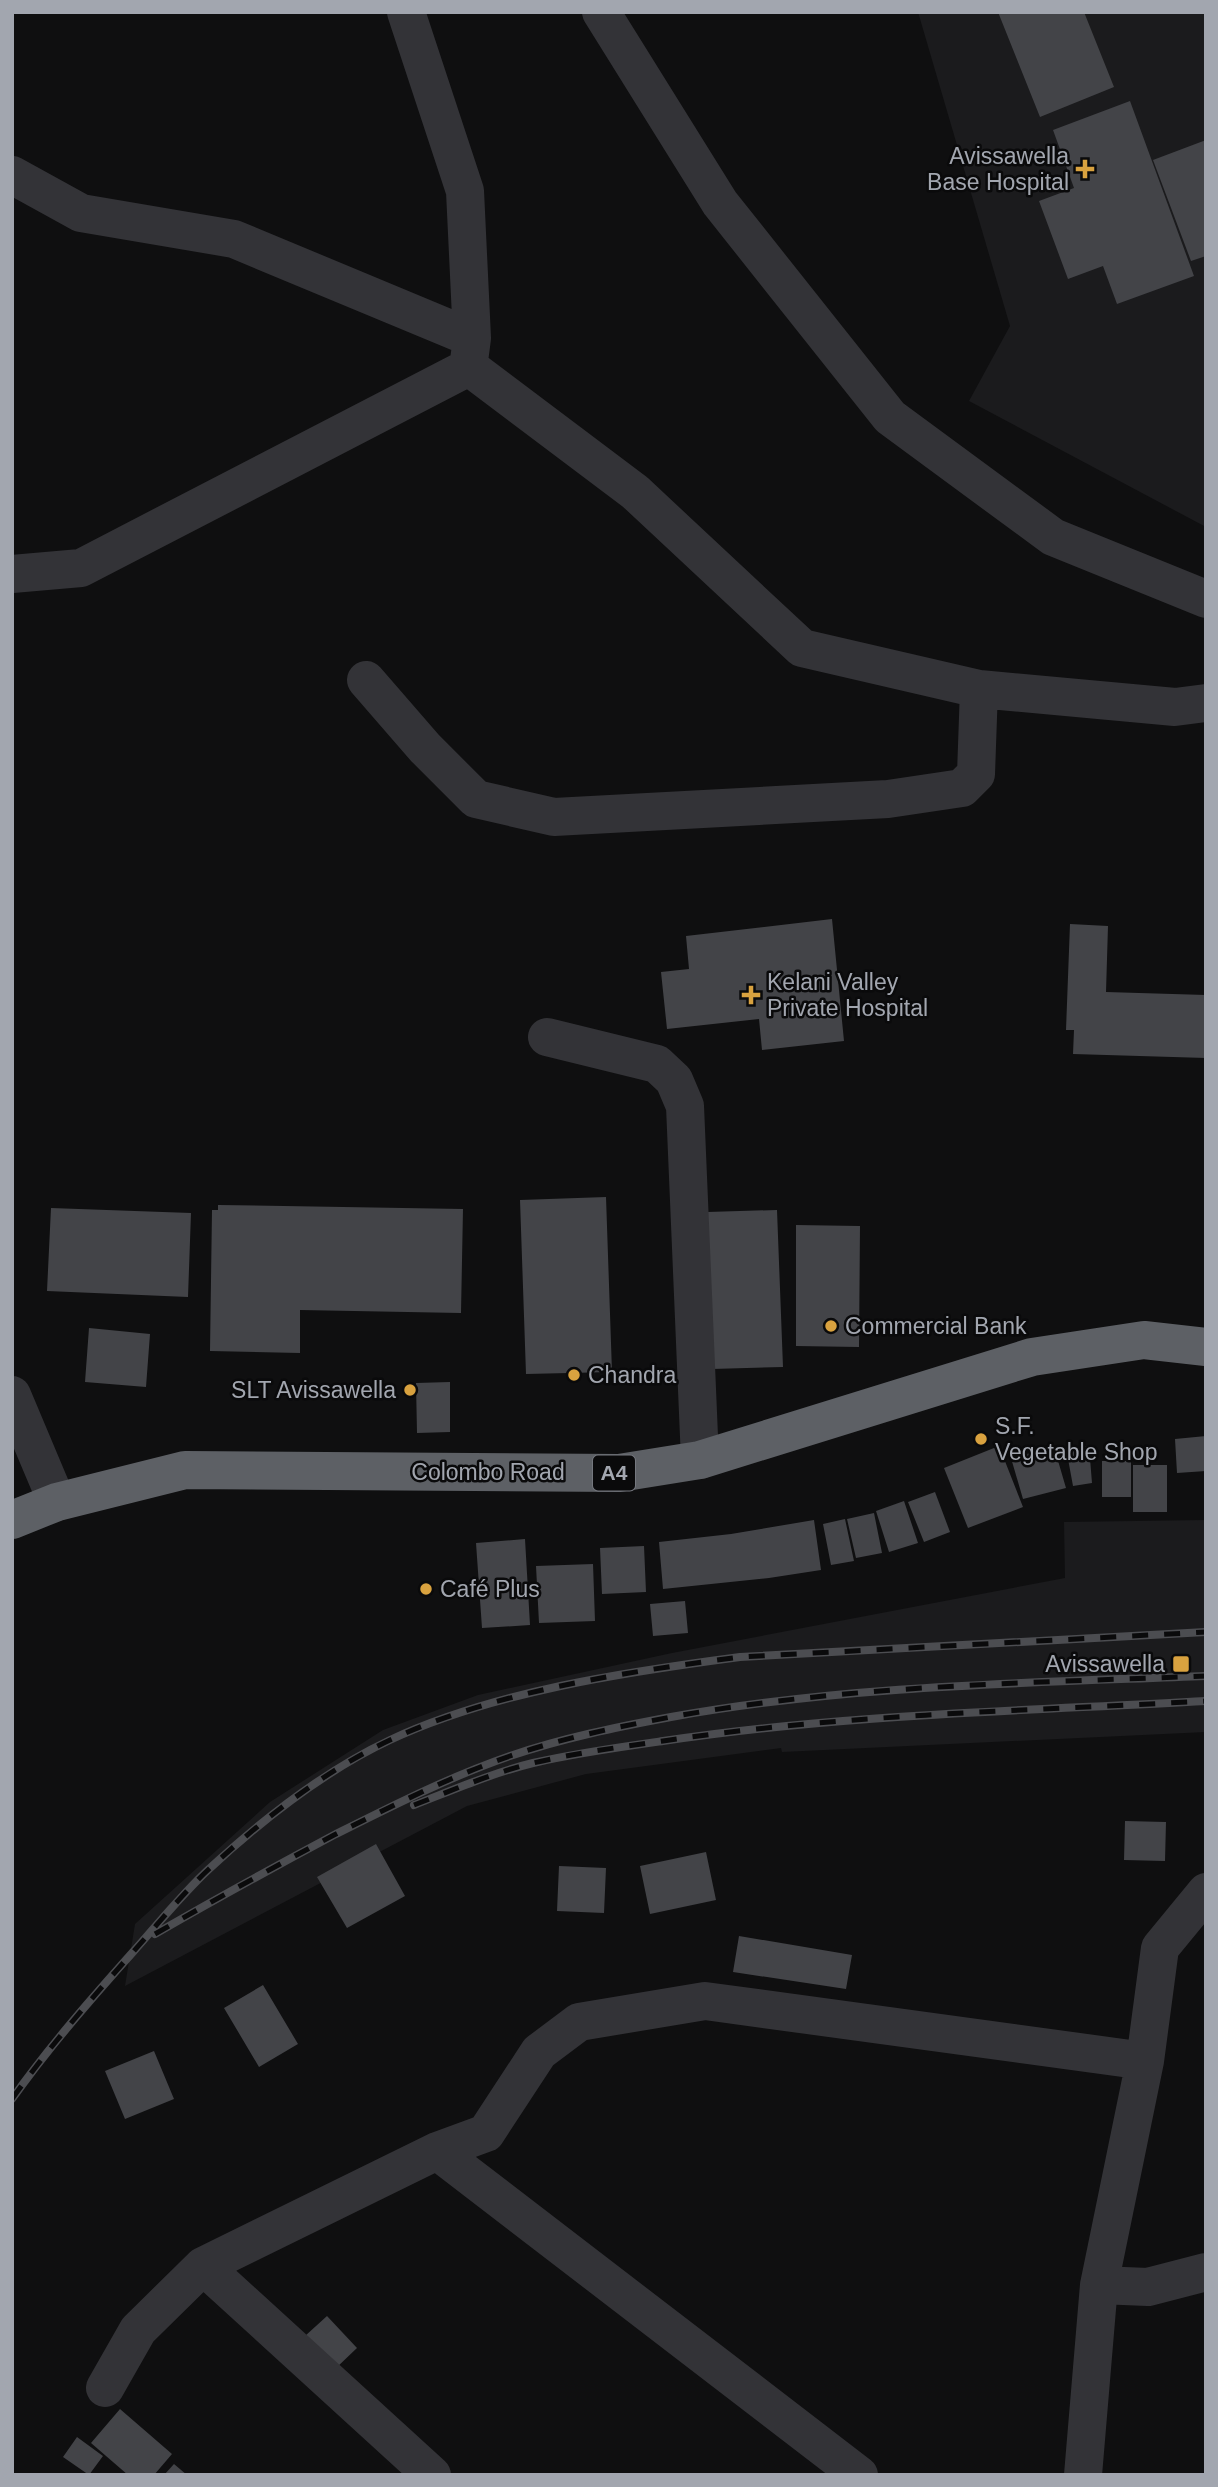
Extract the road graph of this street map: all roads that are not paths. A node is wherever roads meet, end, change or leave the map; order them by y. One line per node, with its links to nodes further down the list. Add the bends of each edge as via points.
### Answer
1 (406, 12): 4 (street, via 465,191)
2 (601, 12): 6 (street, via 720,203 890,417 1053,537)
3 (12, 175): 4 (street, via 81,213 234,239)
4 (470, 353): 5 (street, via 81,568); 8 (street, via 635,492 802,648)
5 (12, 574)
6 (1206, 599)
7 (366, 681): 8 (street, via 476,799 554,817 888,799 962,788 976,774)
8 (979, 689): 9 (street, via 1175,707)
9 (1206, 703)
10 (547, 1037): 13 (street, via 657,1064 674,1080 685,1106)
11 (1206, 1347): 13 (highway, Colombo Road / A4, via 1144,1340 1032,1357)
12 (12, 1395): 14 (street)
13 (700, 1460): 14 (highway, Colombo Road / A4, via 619,1473 185,1470)
14 (57, 1502): 15 (highway, Colombo Road / A4)
15 (12, 1520)
16 (1206, 1892): 17 (street, via 1160,1948)
17 (1145, 2061): 18 (street, via 705,2001 579,2022 538,2052 486,2133); 21 (street)
18 (437, 2151): 19 (street); 24 (street)
19 (203, 2266): 22 (street, via 138,2330); 23 (street)
20 (1206, 2272): 21 (street, via 1148,2287)
21 (1099, 2285): 25 (street)
22 (105, 2388)
23 (432, 2475)
24 (859, 2475)
25 (1083, 2475)

